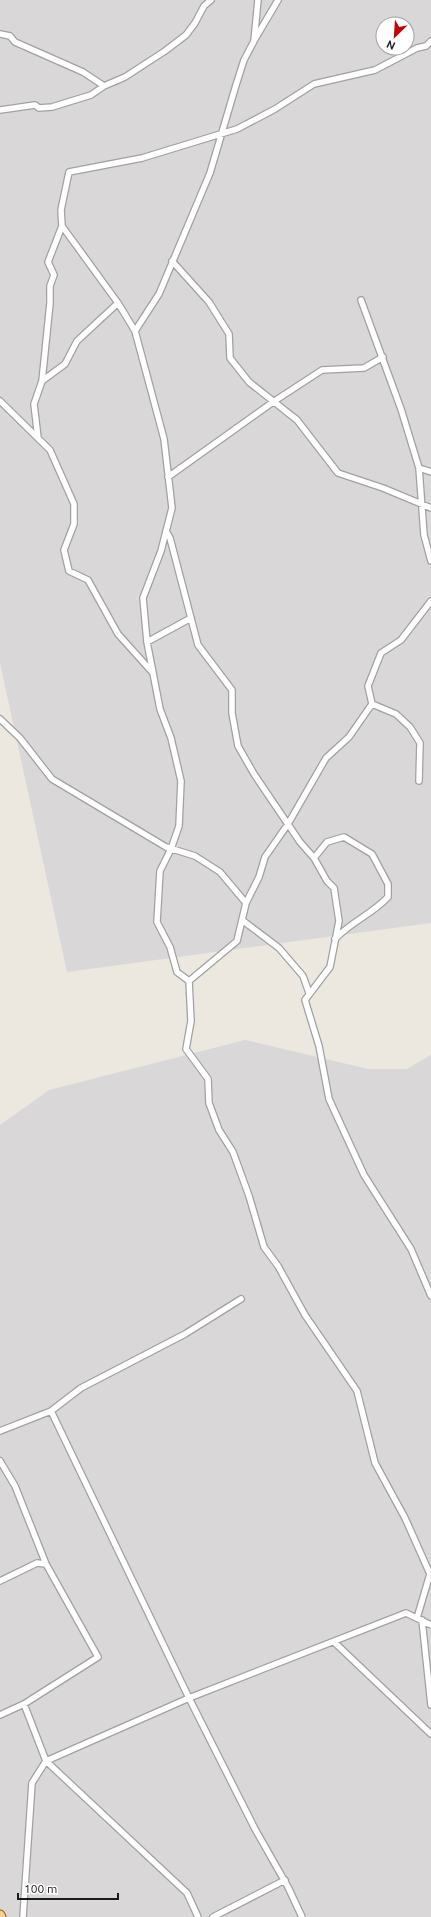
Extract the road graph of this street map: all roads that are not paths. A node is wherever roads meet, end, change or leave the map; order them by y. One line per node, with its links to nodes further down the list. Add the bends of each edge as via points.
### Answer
1 (212, 0): 7 (street, via 204,6 186,35 125,77)
2 (258, 0): 5 (street)
3 (278, 0): 5 (street)
4 (0, 34): 7 (street, via 10,36 15,42 83,72)
5 (254, 41): 9 (street, via 244,60)
6 (431, 41): 9 (street, via 426,46 417,48 375,70 314,84 249,123)
7 (104, 86): 8 (street, via 91,95 52,107 39,108 35,105)
8 (0, 110)
9 (222, 134): 10 (street, via 142,158 69,172 61,210); 11 (street, via 210,173)
10 (62, 226): 13 (street); 16 (street, via 48,262 54,275 50,286)
11 (172, 261): 14 (street, via 159,294); 18 (street, via 209,302 229,334 230,358 249,382)
12 (361, 300): 15 (street)
13 (118, 303): 14 (street); 16 (street, via 77,341 65,364)
14 (135, 331): 22 (street, via 164,439)
15 (383, 357): 18 (street, via 364,368 322,370); 20 (street)
16 (42, 381): 19 (street, via 34,404)
17 (0, 401): 19 (street)
18 (273, 402): 22 (street); 23 (street, via 297,420 338,473)
19 (38, 439): 30 (street, via 50,450 74,504 74,524 64,550 69,571 88,580 118,634)
20 (419, 468): 21 (street); 23 (street)
21 (431, 472)
22 (168, 477): 25 (street, via 172,508)
23 (422, 504): 24 (street); 26 (street, via 424,535)
24 (431, 508)
25 (166, 531): 28 (street); 29 (street, via 161,551 142,598)
26 (431, 561)
27 (431, 601): 31 (street, via 401,640 381,653 368,686)
28 (190, 618): 29 (street); 34 (street, via 198,645 232,690 232,713 238,746)
29 (147, 642): 30 (street)
30 (153, 673): 35 (street, via 160,709 181,781 179,826)
31 (372, 704): 33 (street, via 396,714 410,727 420,743); 34 (street, via 349,737 326,758)
32 (0, 719): 35 (street, via 20,738 52,779)
33 (419, 781)
34 (288, 824): 36 (street); 37 (street, via 265,857 259,877)
35 (171, 849): 37 (street, via 195,856 220,872); 40 (street, via 160,871 157,922 170,947 177,972)
36 (314, 858): 39 (street, via 334,888 339,921); 39 (street, via 327,842 344,836 372,854 388,884 388,897 377,909 347,926)
37 (246, 903): 38 (street)
38 (242, 920): 40 (street, via 237,940); 41 (street, via 279,948 303,976)
39 (335, 940): 41 (street, via 330,967)
40 (190, 981): 49 (street, via 192,1021 186,1049 208,1079 209,1103 219,1130 233,1152 264,1248 278,1266 305,1315 357,1391 375,1463 405,1518 430,1574)
41 (309, 993): 42 (street, via 305,1000 319,1046 328,1099 364,1175 411,1249)
42 (431, 1296)
43 (240, 1299): 44 (street, via 186,1334 81,1388)
44 (51, 1411): 45 (street); 52 (street)
45 (0, 1431)
46 (0, 1461): 47 (street, via 15,1486)
47 (46, 1564): 48 (street, via 37,1563); 53 (street, via 98,1657)
48 (0, 1581)
49 (420, 1619): 50 (street); 51 (street, via 406,1613); 54 (street)
50 (431, 1625)
51 (334, 1642): 52 (street); 56 (street)
52 (189, 1698): 57 (street); 58 (street, via 255,1829)
53 (24, 1704): 55 (street); 57 (street)
54 (431, 1705)
55 (0, 1715)
56 (431, 1734)
57 (46, 1761): 59 (street, via 32,1783); 60 (street, via 187,1893)
58 (284, 1880): 61 (street); 62 (street)
59 (23, 1917)
60 (198, 1917)
61 (212, 1917)
62 (302, 1917)

